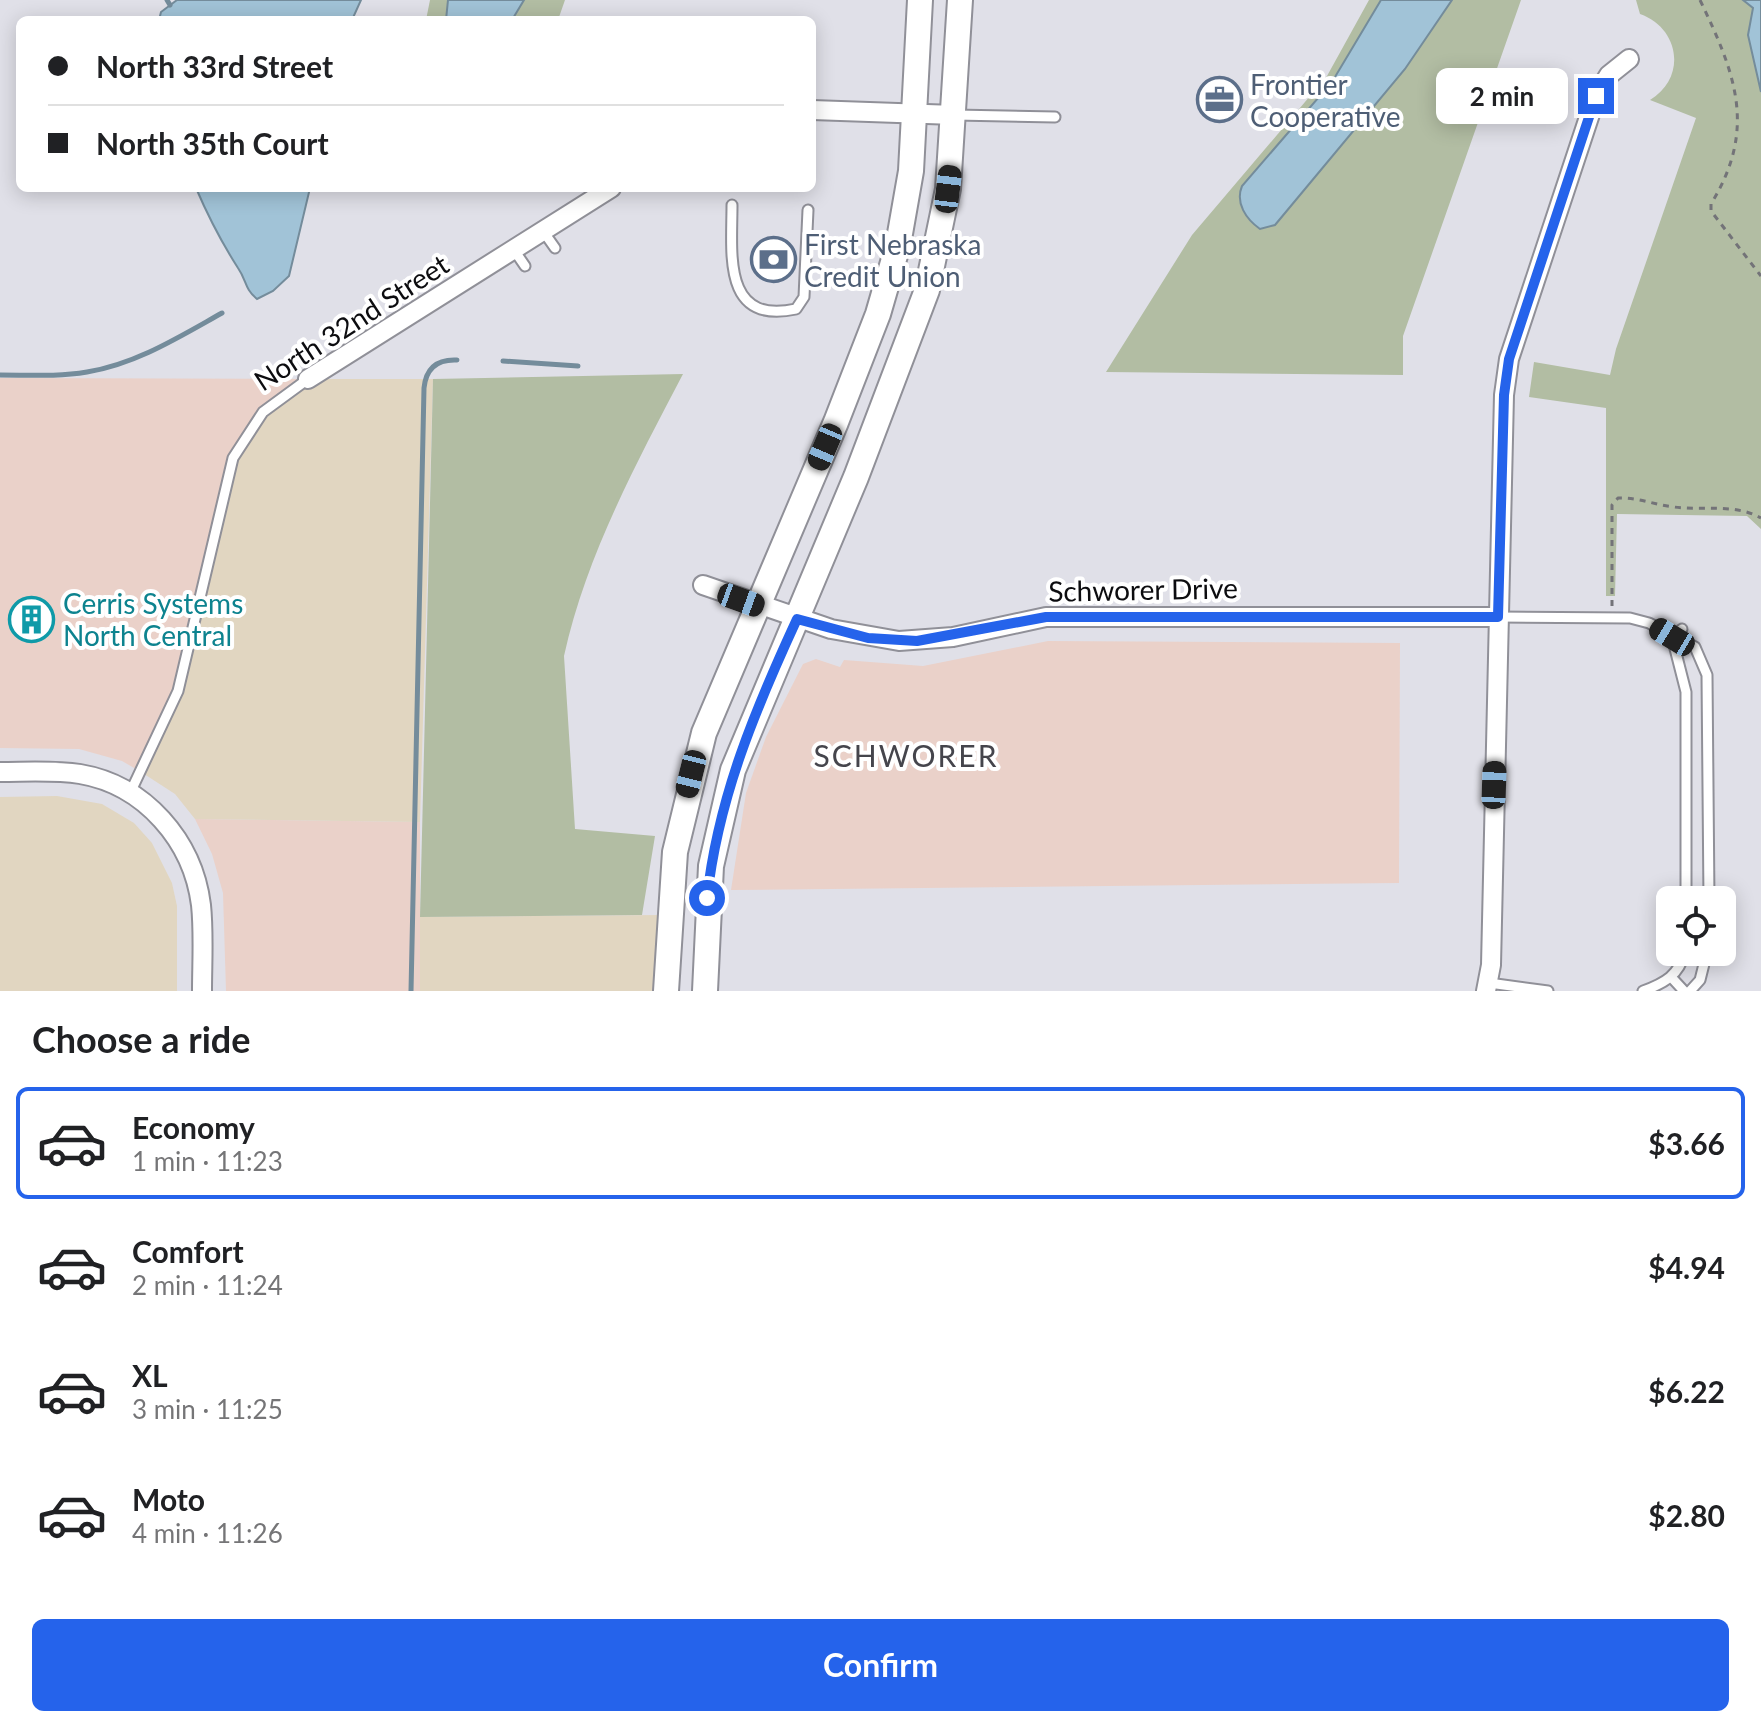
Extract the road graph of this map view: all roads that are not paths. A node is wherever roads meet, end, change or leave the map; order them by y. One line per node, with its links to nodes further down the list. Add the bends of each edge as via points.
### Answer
1 (920, 0): 5 (main road)
2 (960, 0): 6 (main road)
3 (1629, 59): 18 (street, via 1609,75 1596,96 1509,359)
4 (816, 110): 5 (street)
5 (916, 113): 6 (street); 17 (main road, via 906,208 882,302)
6 (955, 115): 7 (lane); 19 (main road, via 944,212 927,290)
7 (1055, 117)
8 (605, 192): 11 (street, North 32nd Street)
9 (732, 205): 10 (lane, via 733,276 751,305 770,312 796,309 804,297)
10 (808, 210)
11 (543, 231): 12 (lane); 13 (street, North 32nd Street)
12 (555, 248)
13 (514, 250): 14 (lane); 15 (street, North 32nd Street)
14 (525, 266)
15 (308, 379): 23 (lane, North 32nd Street, via 255,421 233,458 178,691)
16 (703, 585): 17 (street, Schworer Drive)
17 (758, 606): 19 (street, Schworer Drive); 26 (main road, via 691,774 675,852)
18 (1498, 617): 19 (street, Schworer Drive, via 1046,617 917,641 868,638); 21 (lane, via 1612,618 1649,623); 30 (street)
19 (797, 619): 34 (main road, via 733,770 716,832 707,898)
20 (1682, 629): 21 (lane)
21 (1672, 637): 24 (lane, via 1686,692); 25 (lane, via 1695,647 1707,675)
22 (0, 772): 23 (street, via 82,774)
23 (130, 793): 31 (street, via 163,819 188,856 201,906)
24 (1686, 886)
25 (1709, 886)
26 (668, 942): 32 (main road); 33 (main road, via 687,964)
27 (1681, 966): 29 (lane)
28 (1704, 966): 37 (lane, via 1700,980)
29 (1672, 978): 36 (lane); 37 (lane)
30 (1487, 987): 35 (lane)
31 (202, 991)
32 (666, 991)
33 (698, 991)
34 (705, 991)
35 (1548, 991)
36 (1643, 991)
37 (1687, 991)

